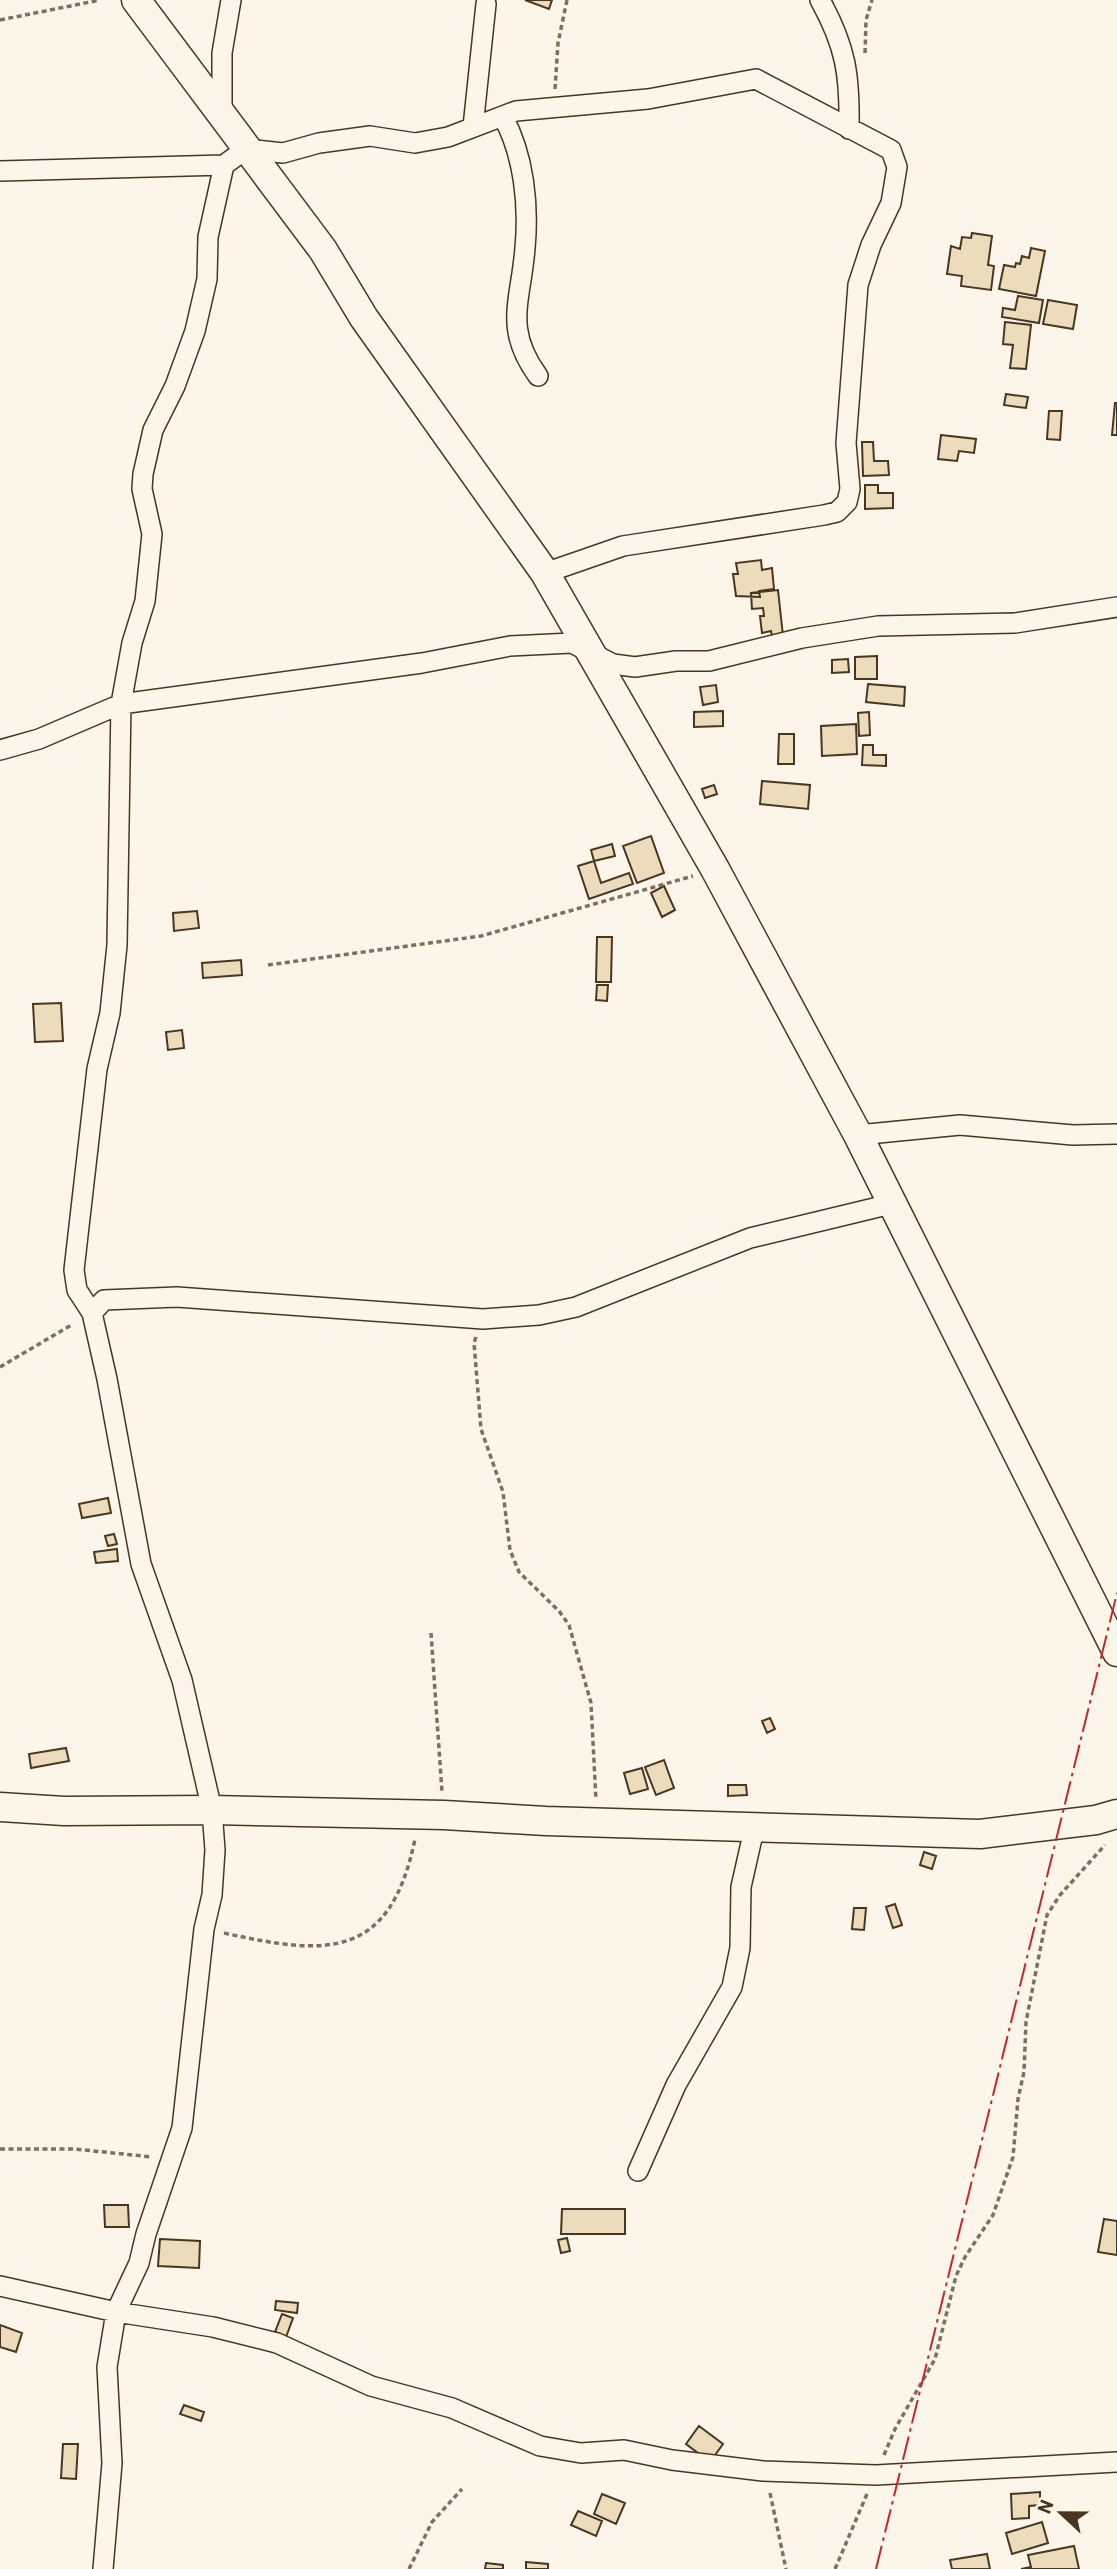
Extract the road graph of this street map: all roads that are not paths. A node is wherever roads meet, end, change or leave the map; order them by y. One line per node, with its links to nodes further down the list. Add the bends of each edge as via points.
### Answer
1 (136, 0): 5 (street)
2 (232, 0): 5 (street, via 222,53)
3 (820, 0): 8 (street, via 839,34 850,83)
4 (486, 4): 7 (street)
5 (222, 110): 9 (street)
6 (503, 117): 7 (street); 8 (street, via 516,111 648,99 756,79); 11 (street, via 512,134 526,199 526,247 516,332)
7 (473, 127): 9 (street, via 415,143 370,136)
8 (849, 129): 12 (street, via 891,150 897,167 891,203 858,285 846,502 837,512 824,515 623,545)
9 (235, 157): 10 (street); 12 (street, via 323,250 363,318); 15 (street, via 208,237 208,279 195,331 153,430 143,474 152,534 145,601 131,643)
10 (0, 171)
11 (538, 376)
12 (545, 573): 14 (street)
13 (1117, 607): 14 (street, via 1015,623 878,626 802,638 709,661 635,667 614,664)
14 (590, 652): 15 (street, via 564,642 522,645); 18 (street, via 715,869)
15 (121, 704): 16 (street, via 39,739); 20 (street, via 117,945 110,1013 97,1069 74,1270 78,1290)
16 (0, 750)
17 (1117, 1134): 18 (street, via 1073,1135 960,1125)
18 (858, 1135): 19 (street)
19 (891, 1204): 20 (street, via 750,1238 576,1307 539,1314 484,1319 177,1297 104,1300); 21 (street)
20 (92, 1313): 23 (street, via 141,1564 182,1680)
21 (1117, 1652)
22 (0, 1807): 23 (street)
23 (212, 1810): 24 (street); 28 (street, via 215,1871 204,1929 182,2128 139,2263)
24 (755, 1825): 25 (street, via 979,1834 1096,1820); 26 (street, via 741,1887 740,1948 732,1987 676,2085)
25 (1113, 1827)
26 (638, 2171)
27 (0, 2286): 28 (street)
28 (116, 2312): 29 (street, via 213,2327 277,2343 370,2386 452,2408 540,2446 581,2453 624,2450 763,2471 876,2475); 30 (street, via 107,2367 112,2463)
29 (1117, 2462)
30 (103, 2569)

